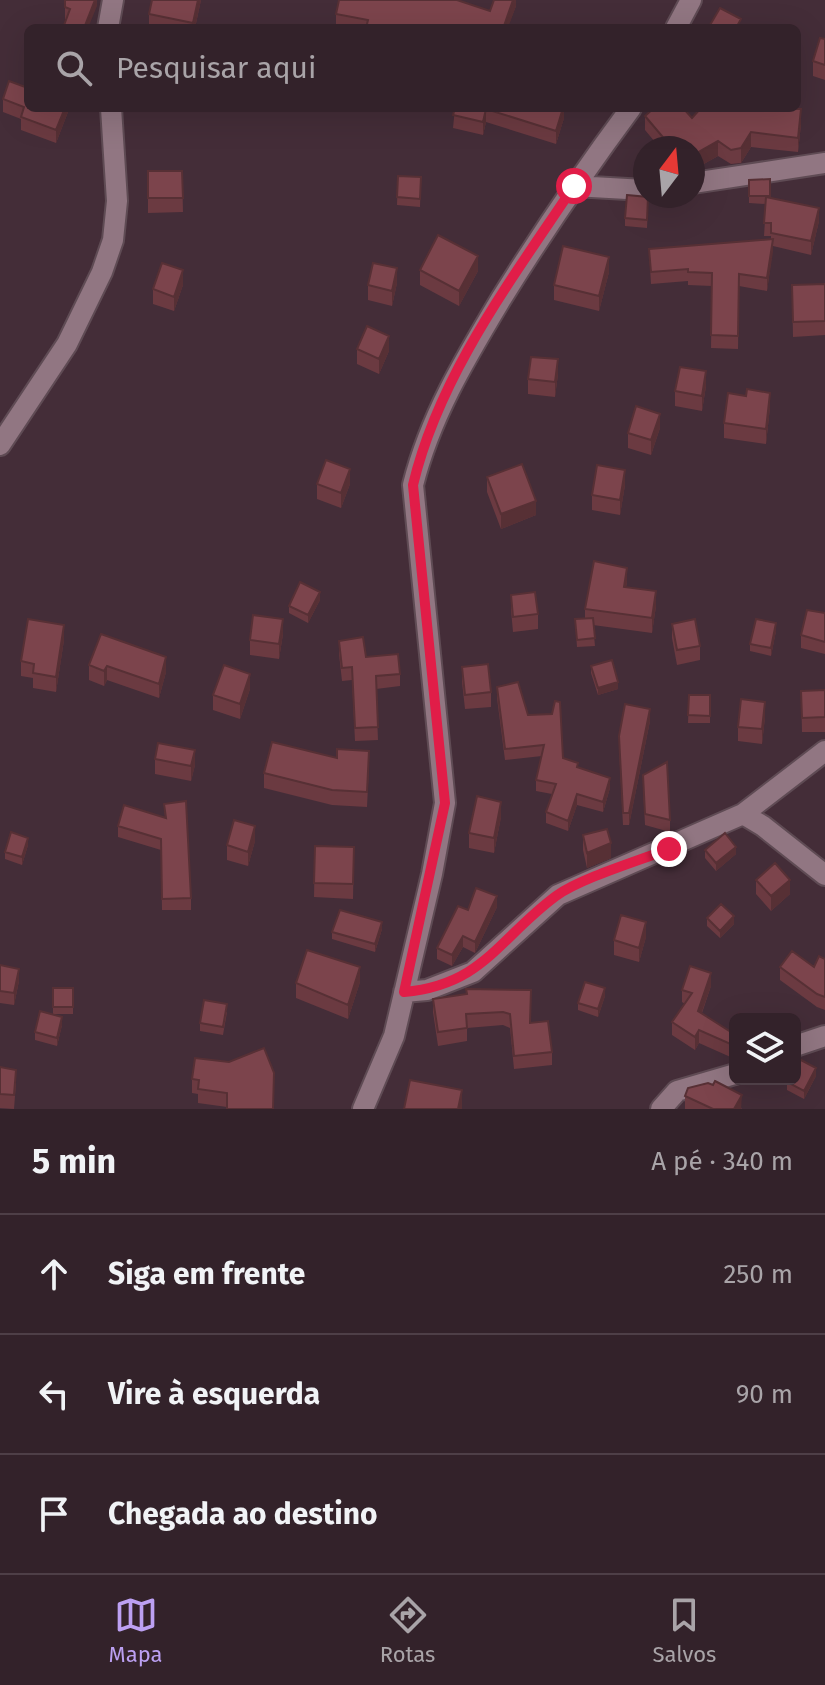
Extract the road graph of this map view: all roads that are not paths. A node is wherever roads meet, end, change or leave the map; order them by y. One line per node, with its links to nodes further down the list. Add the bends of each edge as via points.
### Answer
1 (113, 0): 3 (street)
2 (691, 0): 4 (street)
3 (109, 24)
4 (678, 24)
5 (111, 112): 11 (street, via 117,201 113,240 67,344)
6 (628, 112): 9 (street)
7 (825, 163): 8 (street)
8 (705, 181)
9 (574, 186): 10 (street); 15 (street, via 453,378 413,485 445,803)
10 (633, 189)
11 (0, 445)
12 (825, 751): 13 (street)
13 (743, 814): 14 (street); 15 (street, via 558,895 473,972 427,990)
14 (825, 875)
15 (404, 992): 19 (street, via 394,1036)
16 (825, 1036): 17 (street)
17 (801, 1044)
18 (729, 1076): 20 (street, via 677,1091)
19 (363, 1109)
20 (661, 1109)

